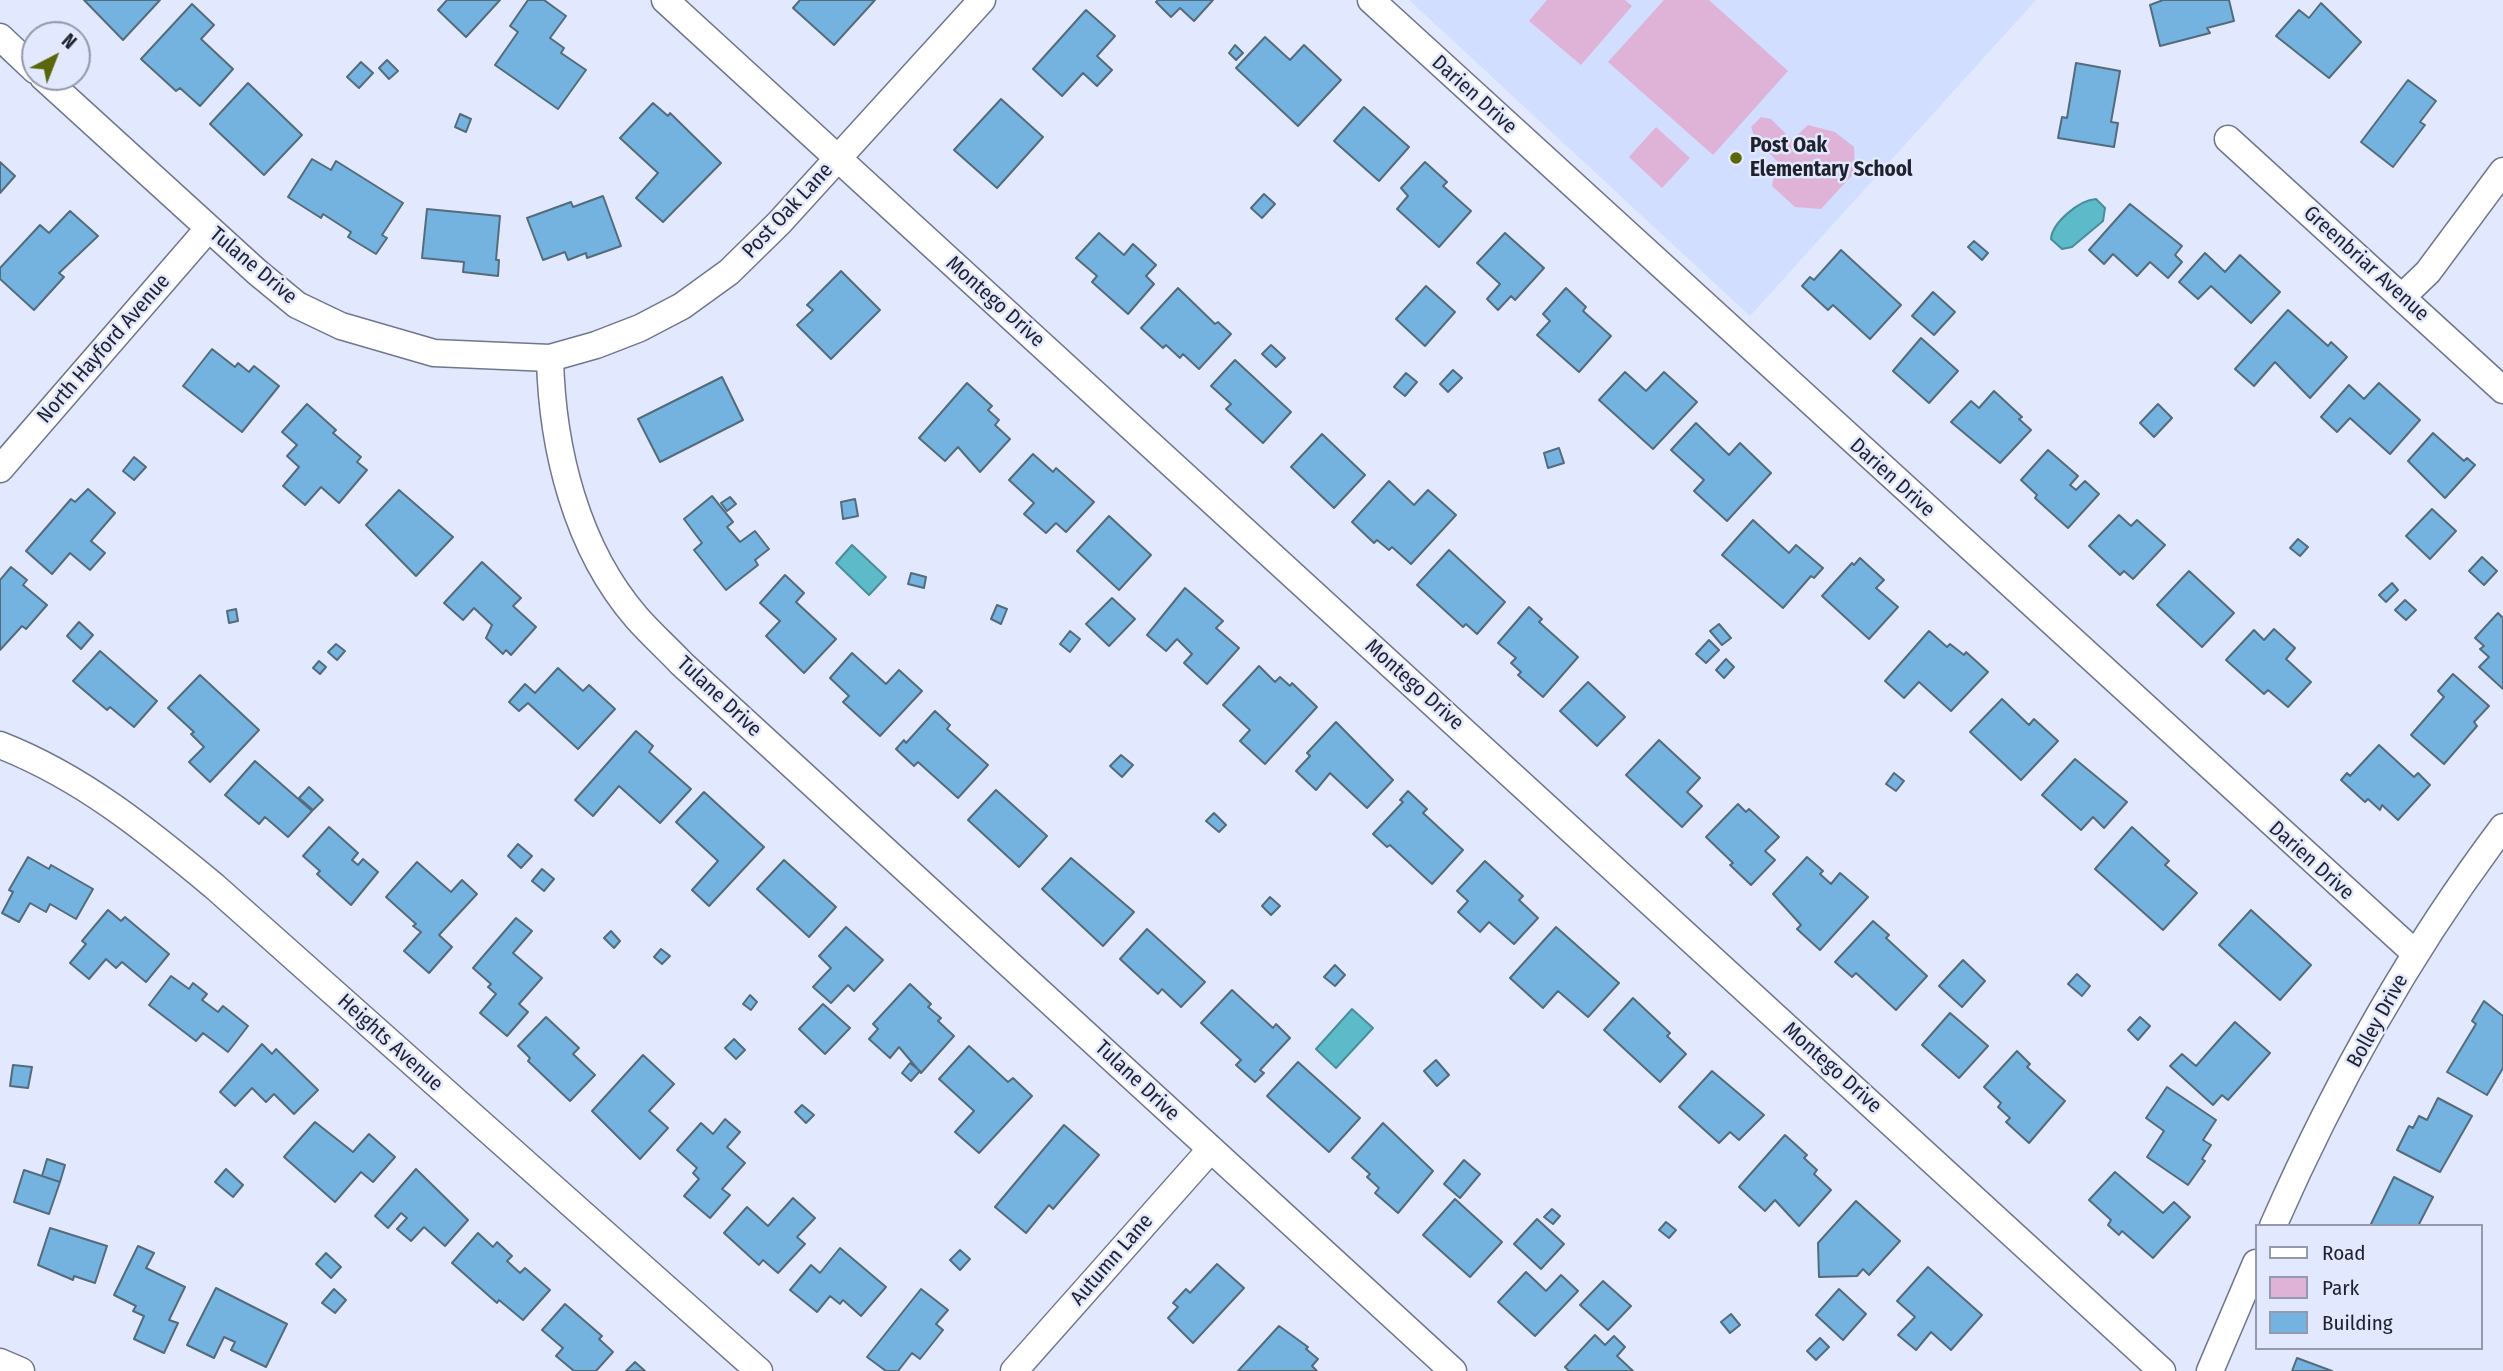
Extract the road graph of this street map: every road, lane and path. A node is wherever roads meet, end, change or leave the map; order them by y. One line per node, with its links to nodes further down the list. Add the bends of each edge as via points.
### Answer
1 (665, 0): 8 (street, Montego Drive)
2 (982, 0): 8 (street, Post Oak Lane)
3 (1371, 0): 17 (street, Darien Drive)
4 (0, 37): 5 (street)
5 (21, 57)
6 (58, 91): 10 (street, Tulane Drive)
7 (2228, 139): 11 (street, Greenbriar Avenue)
8 (837, 159): 12 (street, Post Oak Lane, via 729,272 682,306 596,345); 26 (street, Montego Drive)
9 (2503, 172): 11 (street, via 2428,272)
10 (208, 229): 12 (street, Tulane Drive, via 297,304 341,326 434,353); 14 (street, North Hayford Avenue)
11 (2402, 297): 13 (street, Greenbriar Avenue)
12 (550, 358): 18 (street, Tulane Drive, via 555,432 571,498 601,564 635,616)
13 (2503, 390)
14 (0, 469)
15 (0, 746): 23 (street, Heights Avenue, via 72,780 134,819)
16 (2503, 828): 17 (street, Bolley Drive)
17 (2416, 954): 19 (street, Bolley Drive, via 2308,1147)
18 (1211, 1149): 24 (street, Autumn Lane); 25 (street, Tulane Drive)
19 (2274, 1224)
20 (2254, 1268): 27 (street)
21 (0, 1362): 22 (street)
22 (21, 1371)
23 (759, 1371)
24 (1014, 1371)
25 (1454, 1371)
26 (2162, 1371)
27 (2210, 1371)

